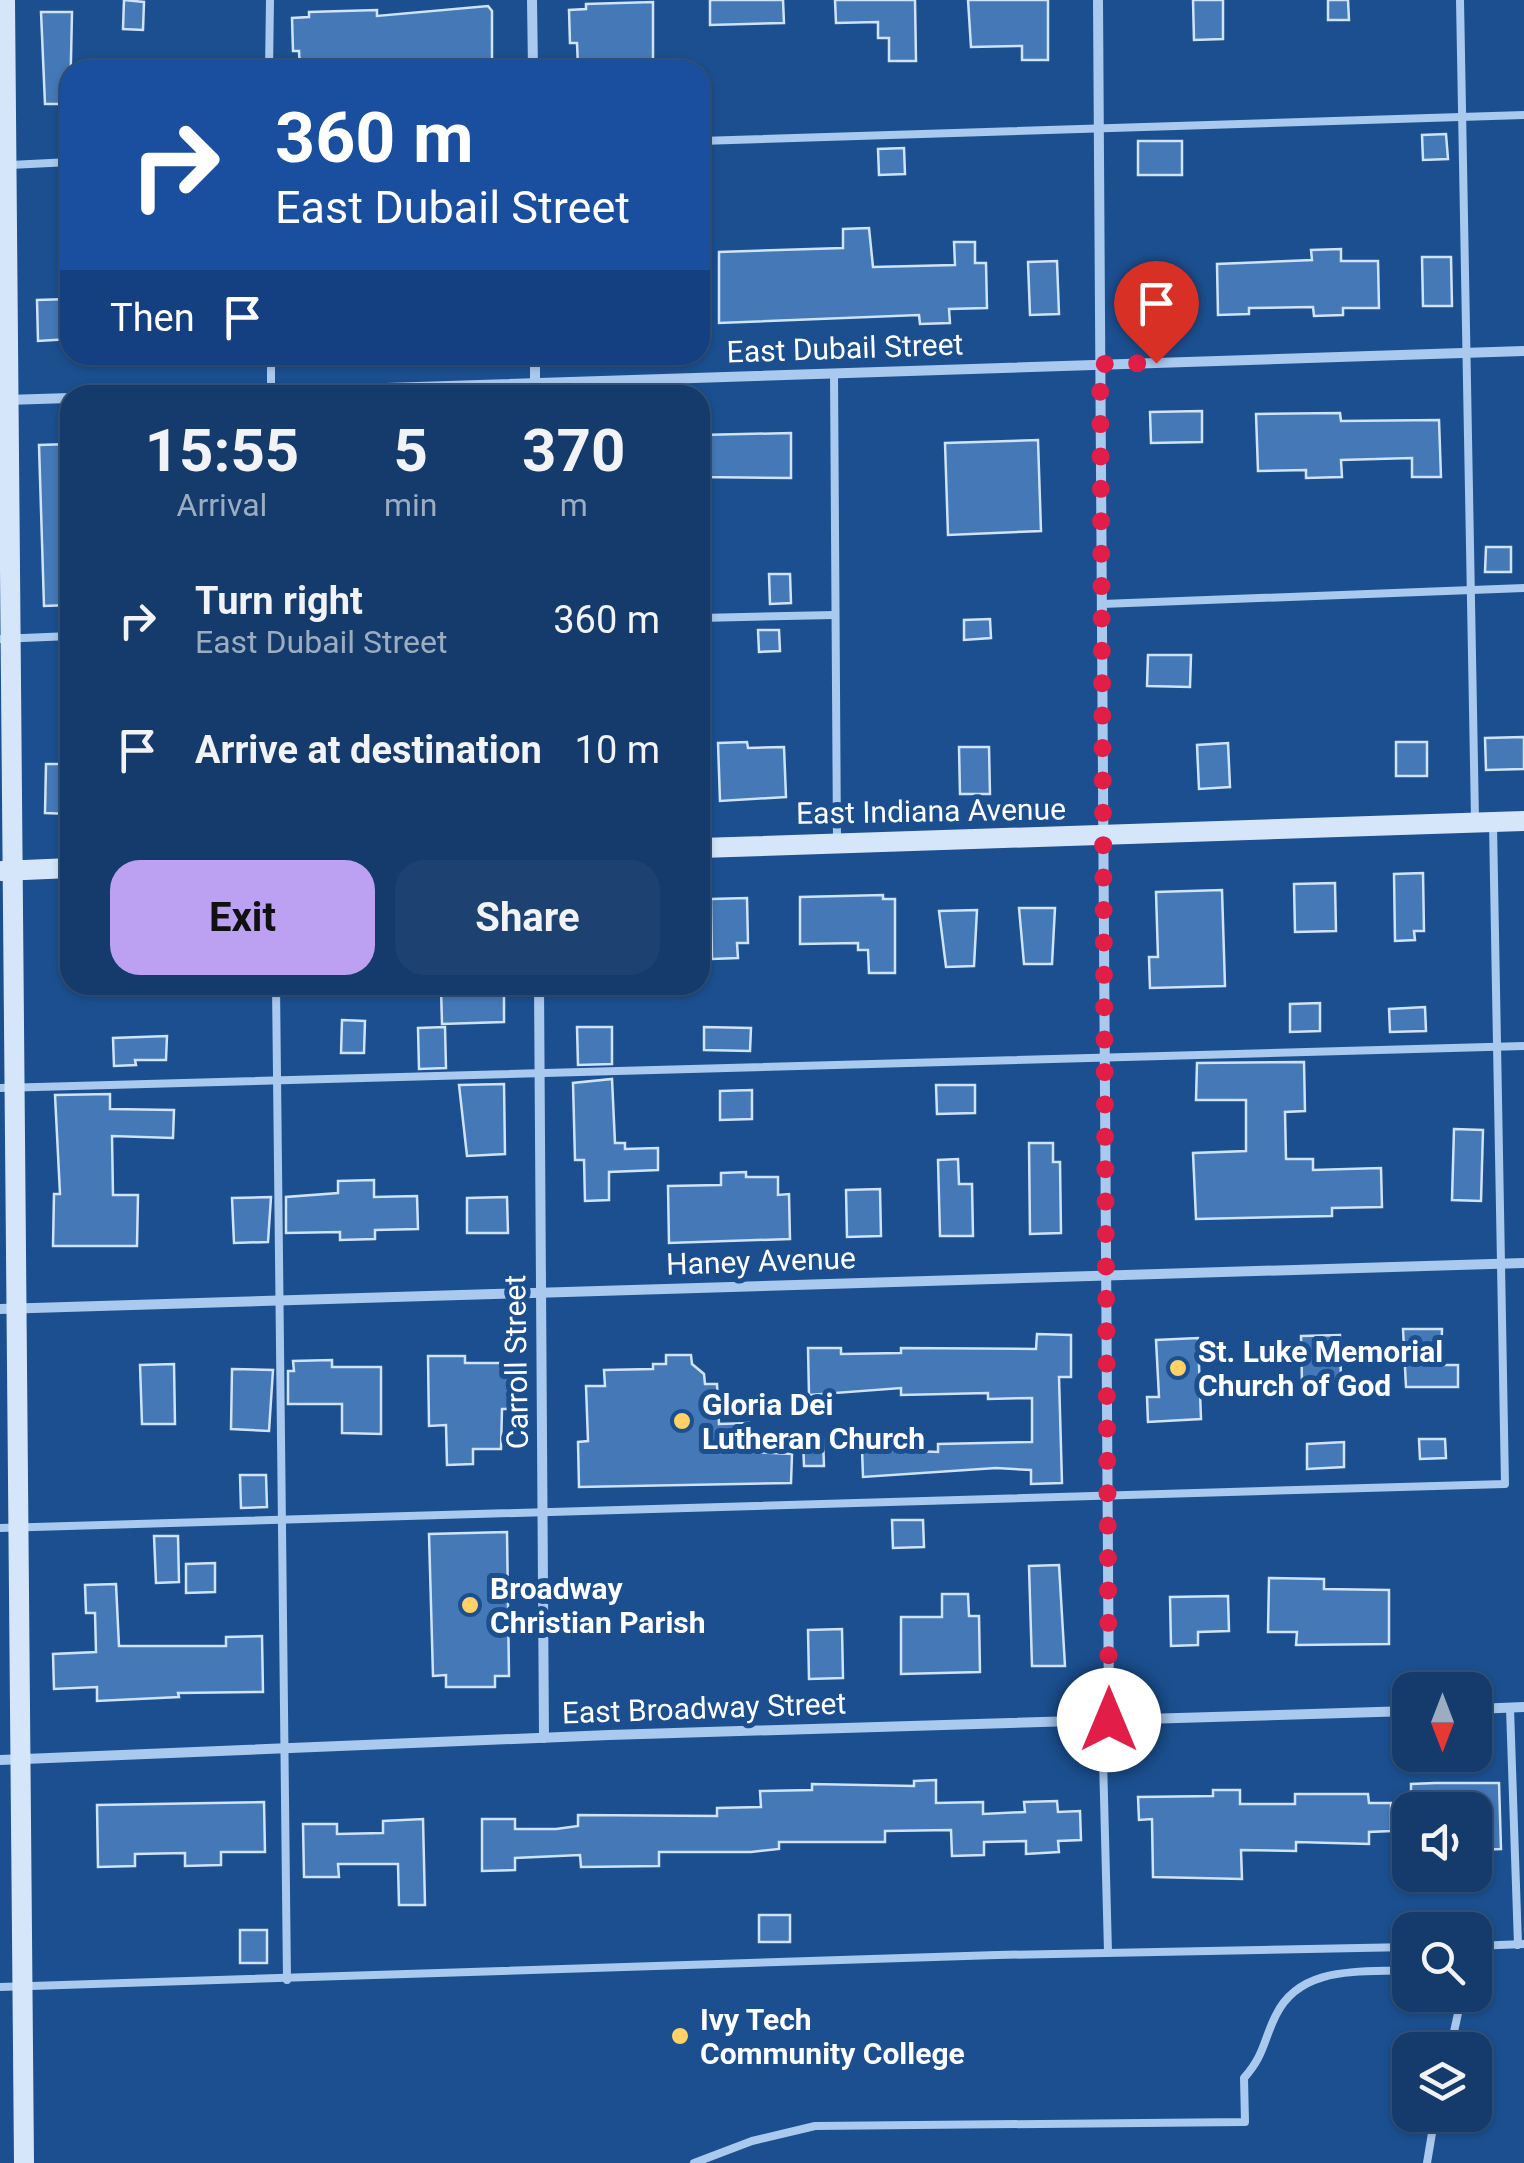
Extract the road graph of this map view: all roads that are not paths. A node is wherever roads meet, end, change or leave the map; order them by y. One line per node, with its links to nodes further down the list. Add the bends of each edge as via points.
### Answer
1 (5, 0): 13 (street)
2 (270, 0): 6 (lane)
3 (532, 0): 7 (street)
4 (1098, 0): 10 (street)
5 (1460, 0): 9 (lane)
6 (270, 60)
7 (532, 60)
8 (1524, 115): 9 (lane)
9 (1462, 117): 10 (lane); 15 (lane)
10 (1098, 127): 11 (lane); 16 (street)
11 (710, 141)
12 (60, 162): 13 (lane)
13 (4, 165): 20 (street)
14 (1524, 351): 15 (street, East Dubail Street)
15 (1466, 353): 16 (street, East Dubail Street); 22 (lane)
16 (1100, 364): 17 (street, East Dubail Street); 23 (street)
17 (834, 373): 18 (street, East Dubail Street); 24 (lane)
18 (610, 385)
19 (60, 398): 20 (street)
20 (5, 400): 27 (street)
21 (1524, 588): 22 (lane)
22 (1472, 589): 23 (lane); 29 (lane)
23 (1102, 604): 30 (street)
24 (834, 615): 25 (lane); 31 (lane)
25 (710, 618)
26 (60, 636): 27 (lane)
27 (5, 638): 34 (street)
28 (1524, 821): 29 (street, East Indiana Avenue)
29 (1484, 823): 30 (street, East Indiana Avenue); 38 (lane)
30 (1104, 836): 31 (street, East Indiana Avenue); 39 (street)
31 (837, 843): 32 (street, East Indiana Avenue)
32 (710, 848)
33 (60, 868): 34 (street)
34 (6, 871): 42 (street)
35 (276, 995): 41 (lane)
36 (539, 995): 40 (street, Carroll Street)
37 (1524, 1046): 38 (lane)
38 (1496, 1047): 39 (lane); 44 (lane)
39 (1105, 1055): 40 (lane); 45 (street)
40 (539, 1071): 41 (lane); 46 (street, Carroll Street)
41 (278, 1078): 42 (lane); 47 (lane)
42 (7, 1088): 48 (street)
43 (1524, 1262): 44 (street, Haney Avenue)
44 (1500, 1263): 45 (street, Haney Avenue); 49 (lane, via 1505,1484)
45 (1106, 1276): 46 (street, Haney Avenue); 49 (street)
46 (540, 1292): 47 (street, Haney Avenue); 50 (street, Carroll Street)
47 (277, 1300): 48 (street, Haney Avenue); 51 (lane)
48 (8, 1309): 52 (street)
49 (1108, 1497): 50 (lane); 57 (street)
50 (543, 1513): 51 (lane); 58 (street, Carroll Street)
51 (280, 1522): 52 (lane); 59 (lane)
52 (8, 1528): 60 (street)
53 (1524, 1707): 55 (street)
54 (1492, 1708): 55 (street)
55 (1510, 1708): 61 (lane)
56 (1392, 1711): 57 (street, East Broadway Street)
57 (1106, 1720): 58 (street, East Broadway Street); 64 (lane)
58 (544, 1738): 59 (street, East Broadway Street)
59 (282, 1749): 60 (street, East Broadway Street); 66 (lane)
60 (10, 1760): 67 (street)
61 (1521, 1945): 62 (lane)
62 (1492, 1946)
63 (1392, 1947): 64 (lane)
64 (1108, 1952): 66 (lane)
65 (1392, 1971): 70 (lane, via 1321,1976 1297,1986 1276,2014 1263,2057 1244,2078 1244,2122 815,2126)
66 (286, 1980): 67 (lane)
67 (10, 1987): 69 (street)
68 (1432, 2132): 71 (lane)
69 (24, 2163)
70 (694, 2163)
71 (1427, 2163)

